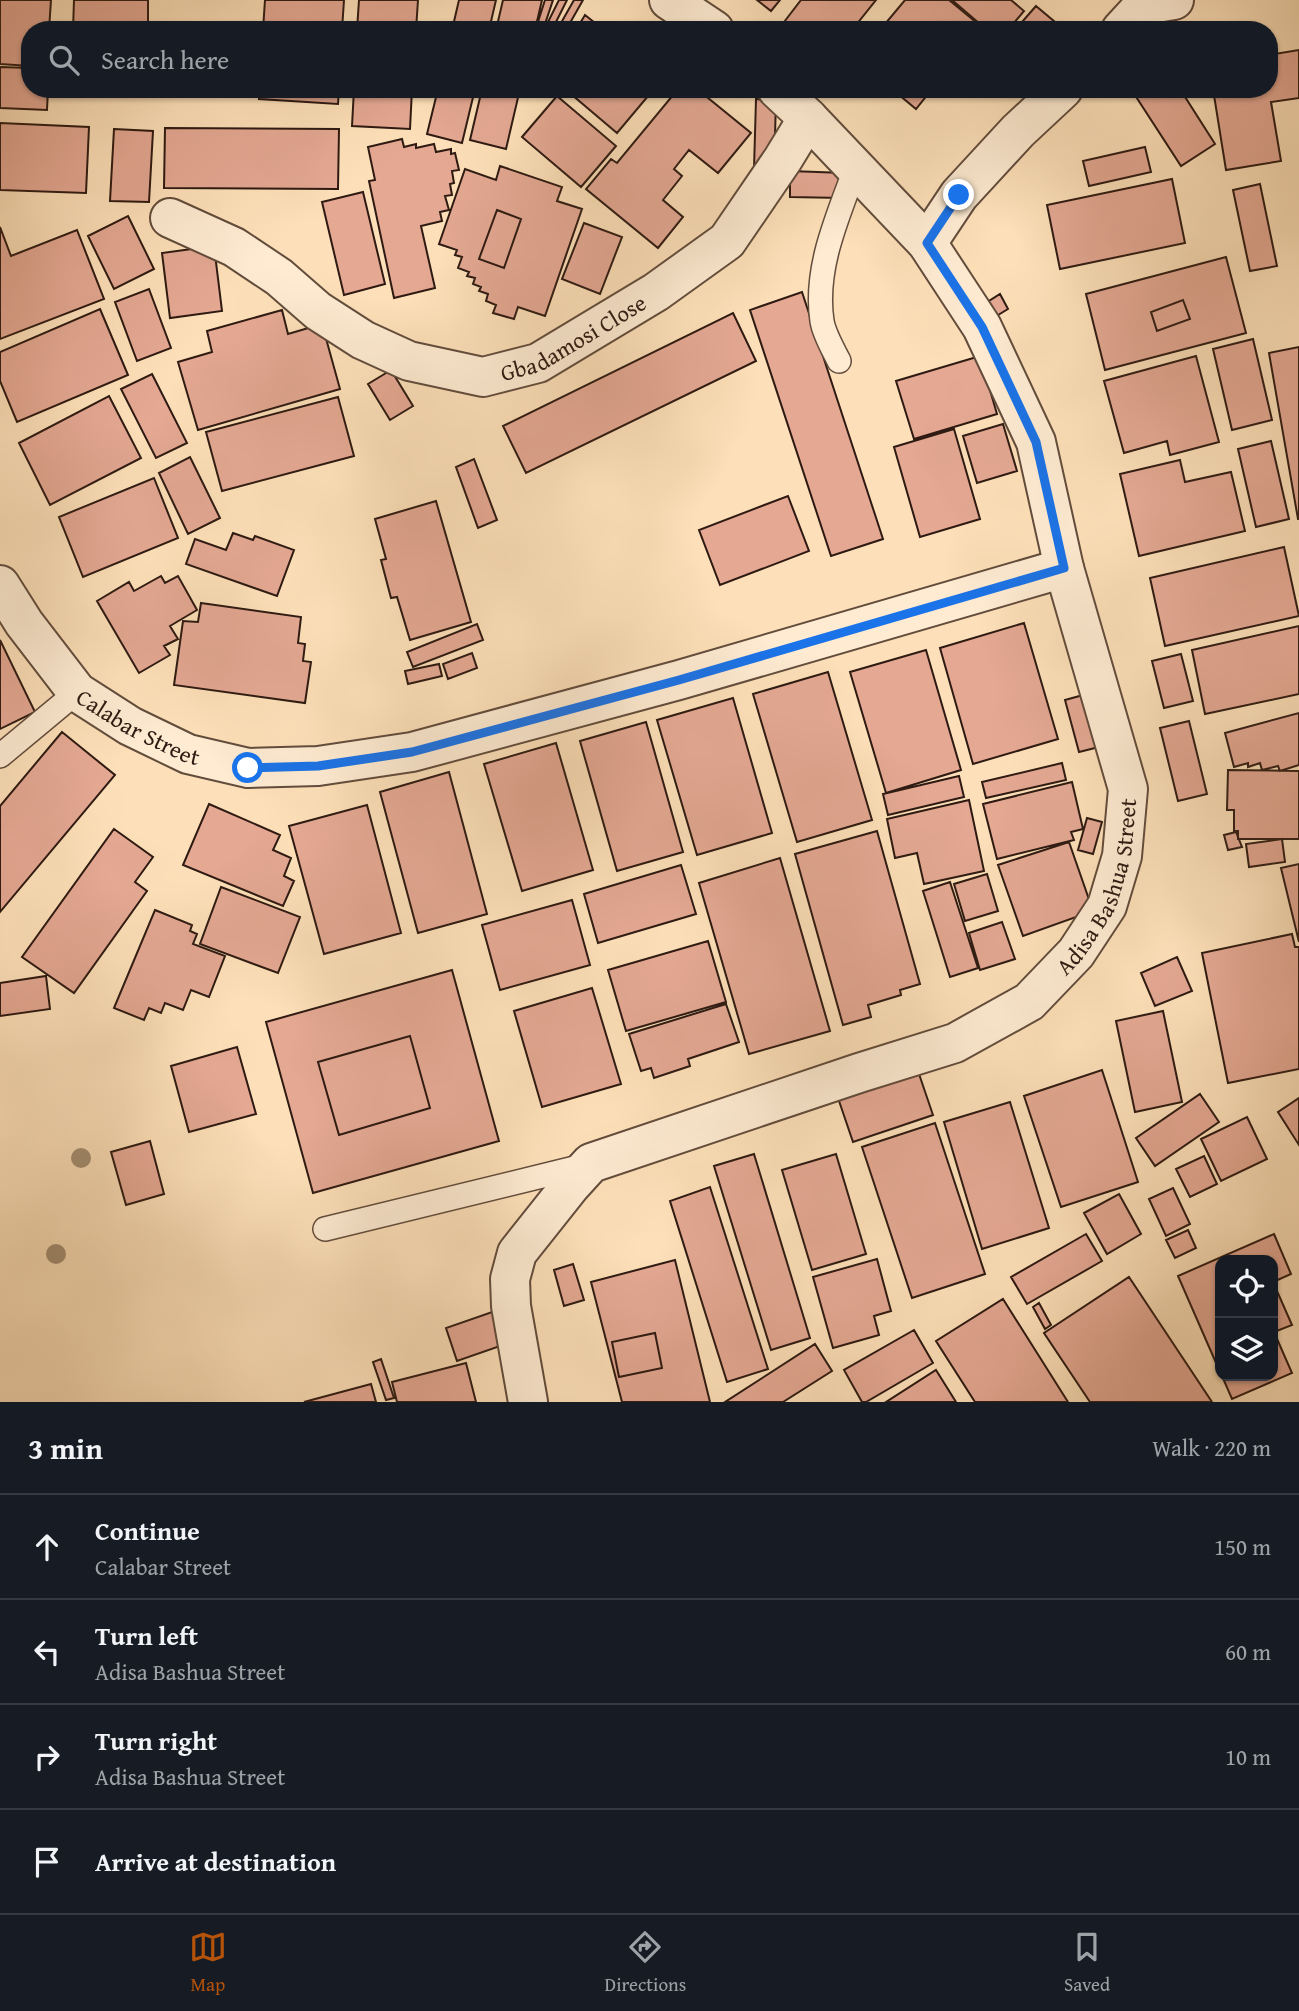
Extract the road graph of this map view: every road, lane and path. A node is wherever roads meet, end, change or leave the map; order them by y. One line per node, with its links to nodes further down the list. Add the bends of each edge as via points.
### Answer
1 (669, 0): 3 (street)
2 (1174, 0): 4 (street, via 1144,5)
3 (700, 21)
4 (1129, 21)
5 (787, 98): 7 (street, Adisa Bashua Street)
6 (1053, 98): 10 (street, via 959,195)
7 (808, 118): 8 (street, Adisa Bashua Street); 9 (street, Gbadamosi Close, via 727,241 656,292 537,363 482,377 409,361 363,340 234,247)
8 (856, 167): 10 (street, Adisa Bashua Street); 11 (lane, via 827,248 820,293 822,324)
9 (170, 218)
10 (927, 243): 12 (street, Adisa Bashua Street, via 982,327 1036,442)
11 (839, 361)
12 (1064, 568): 14 (street, Calabar Street, via 425,748 318,766 248,768 188,754 130,726); 16 (street, Adisa Bashua Street, via 1128,789 1122,856 1107,906 1076,953 1029,1002 955,1043)
13 (0, 585): 14 (street, Calabar Street)
14 (77, 692): 15 (lane)
15 (0, 756)
16 (592, 1164): 17 (lane); 18 (street, via 517,1253 510,1279 510,1306)
17 (325, 1229)
18 (528, 1402)

